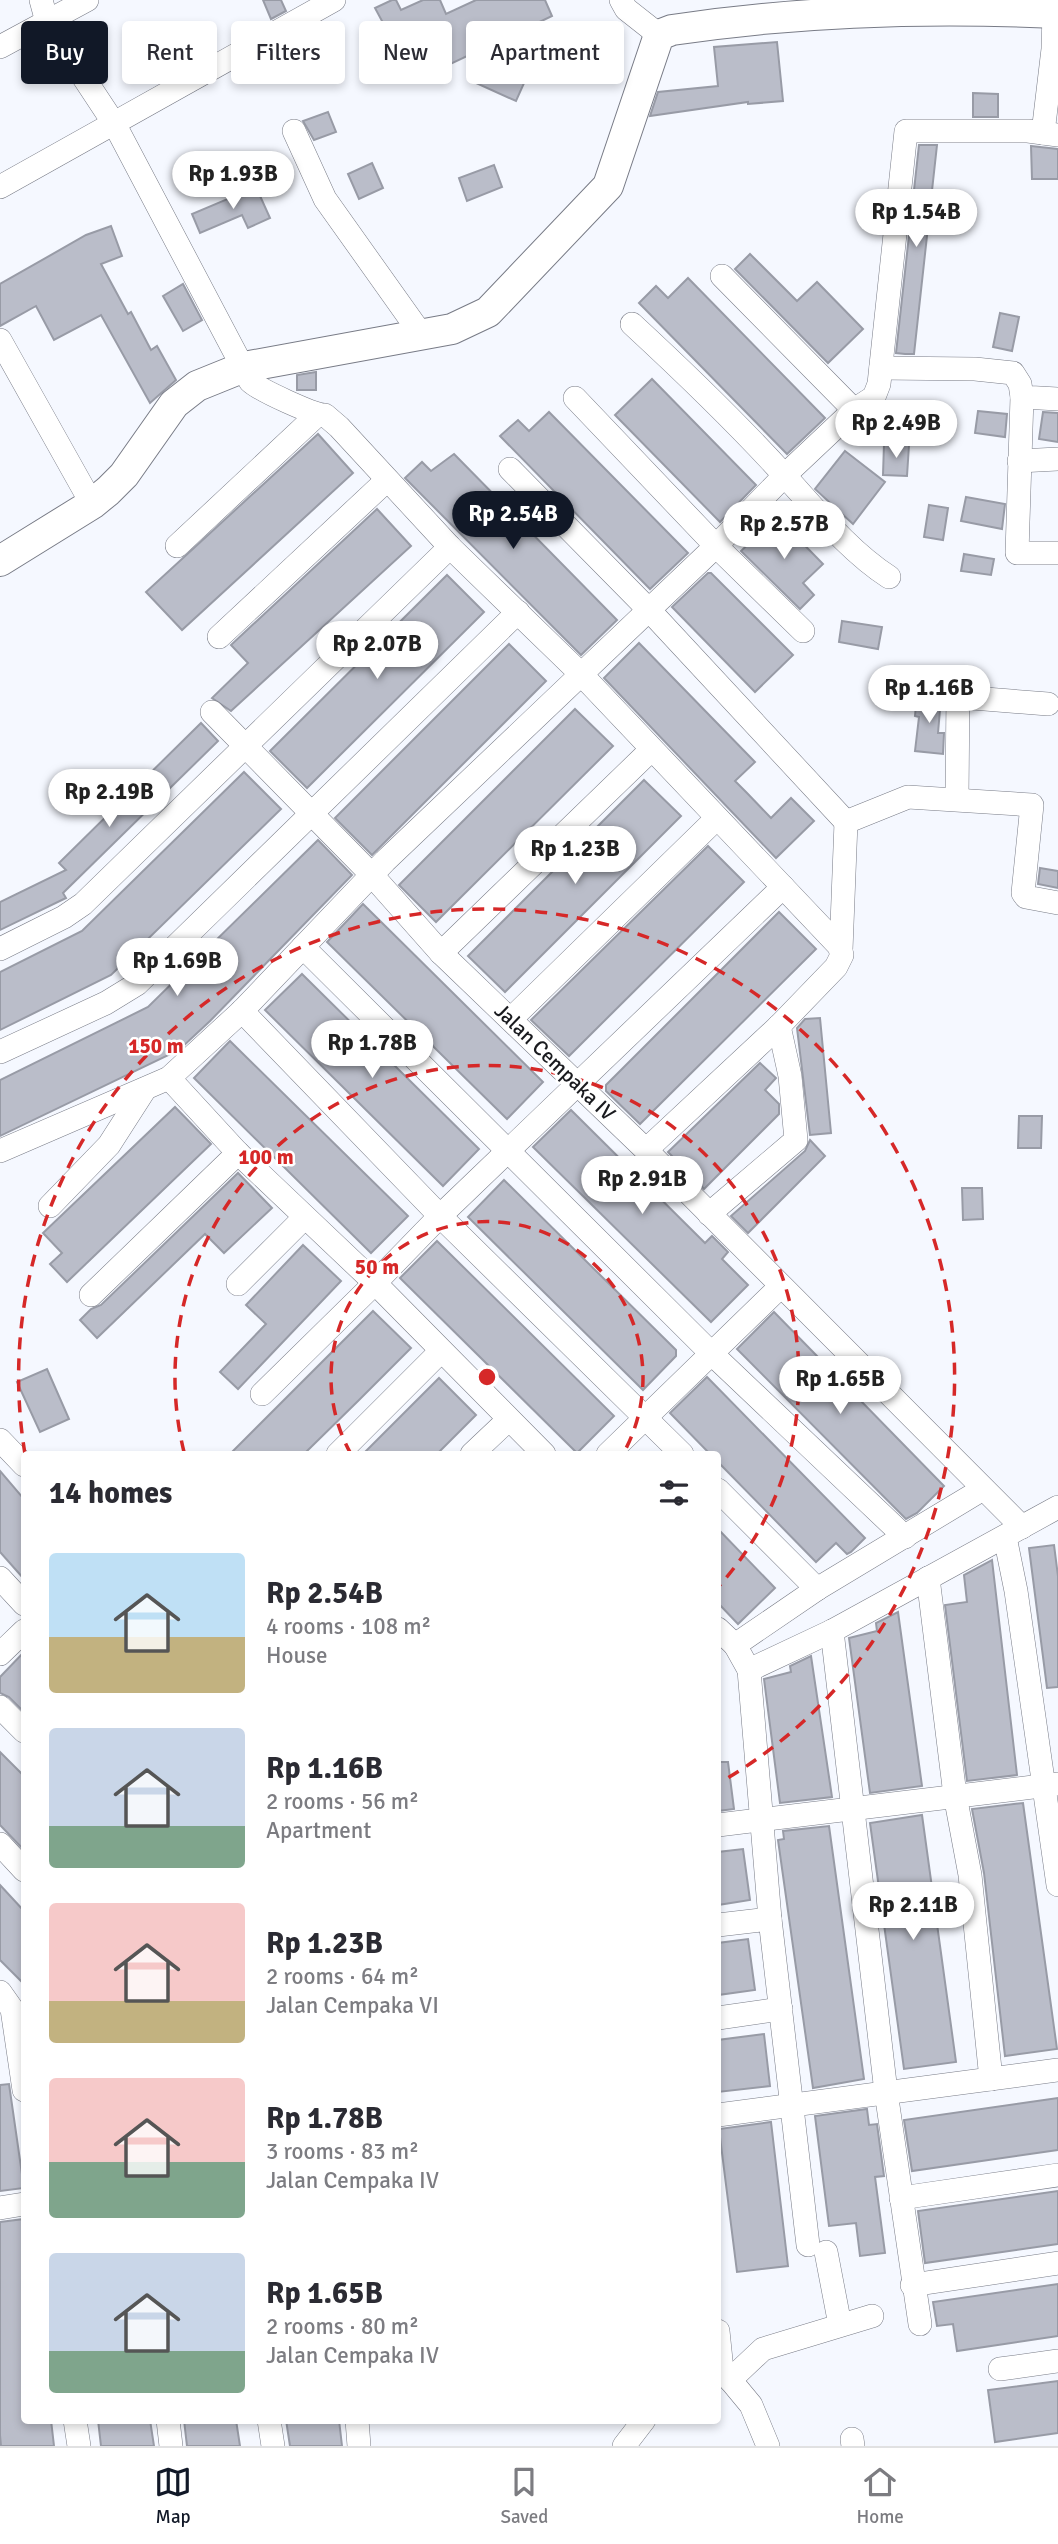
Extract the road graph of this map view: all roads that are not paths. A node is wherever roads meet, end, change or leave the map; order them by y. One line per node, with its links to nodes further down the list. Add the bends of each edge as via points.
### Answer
1 (87, 0): 5 (street)
2 (334, 0): 9 (street)
3 (621, 0): 7 (street)
4 (759, 10): 6 (street); 7 (street)
5 (44, 11): 8 (street); 9 (street)
6 (1056, 13): 11 (street)
7 (659, 35): 15 (street, via 612,178 602,194 488,312 452,329)
8 (0, 47)
9 (114, 125): 12 (street); 17 (street)
10 (294, 131): 15 (street, via 325,200)
11 (1050, 134): 18 (street, via 905,133)
12 (0, 187)
13 (722, 276): 22 (street)
14 (632, 324): 27 (street)
15 (421, 334): 17 (street)
16 (0, 340): 29 (street)
17 (244, 367): 23 (street, via 257,388 308,408); 29 (street, via 183,396 124,475)
18 (881, 369): 19 (street, via 1013,373); 22 (street, via 874,397)
19 (1022, 397): 21 (street); 25 (street)
20 (575, 398): 32 (street)
21 (1058, 400)
22 (854, 410): 27 (street)
23 (316, 416): 28 (street, via 328,417); 30 (street)
24 (1058, 459): 25 (street)
25 (1019, 461): 33 (street, via 1017,553)
26 (510, 469): 36 (street)
27 (785, 475): 32 (street); 35 (street, via 810,505)
28 (386, 481): 31 (street); 39 (street)
29 (92, 504): 34 (street)
30 (177, 547)
31 (450, 547): 37 (street); 45 (street)
32 (716, 547): 36 (street); 38 (street)
33 (1058, 553)
34 (0, 561)
35 (889, 577)
36 (650, 611): 40 (street); 50 (street)
37 (518, 612): 40 (street); 48 (street)
38 (803, 631)
39 (219, 638)
40 (580, 674): 46 (street); 51 (street)
41 (912, 681): 42 (street, via 931,680 956,688)
42 (960, 697): 43 (street); 47 (street)
43 (1048, 704)
44 (212, 712): 45 (street, Jalan Cempaka IV)
45 (245, 745): 48 (street, Jalan Cempaka IV); 55 (street, via 78,908)
46 (651, 750): 49 (street); 57 (street)
47 (957, 798): 50 (street, via 908,797); 53 (street, via 1032,805 1023,893)
48 (312, 814): 51 (street, Jalan Cempaka IV); 61 (street, via 130,989)
49 (717, 818): 52 (street); 59 (street)
50 (846, 822): 56 (street)
51 (371, 874): 54 (street); 57 (street, Jalan Cempaka IV)
52 (782, 887): 56 (street); 63 (street)
53 (1058, 903)
54 (303, 947): 58 (street); 67 (street)
55 (0, 948)
56 (841, 950): 60 (street, via 836,967)
57 (441, 953): 59 (street, Jalan Cempaka IV)
58 (242, 1011): 62 (street); 71 (street)
59 (512, 1018): 63 (street, Jalan Cempaka IV)
60 (779, 1026): 65 (street); 70 (street, via 790,1076 796,1140)
61 (0, 1052)
62 (169, 1078): 64 (street); 68 (street)
63 (578, 1084): 65 (street, Jalan Cempaka IV); 67 (street)
64 (145, 1089): 66 (street); 69 (street, via 109,1145)
65 (646, 1150): 70 (street, Jalan Cempaka IV)
66 (0, 1151)
67 (508, 1151): 71 (street); 78 (street)
68 (239, 1153): 72 (street); 76 (street)
69 (50, 1206)
70 (709, 1214): 75 (street, Jalan Cempaka IV)
71 (440, 1216): 73 (street); 80 (street)
72 (304, 1218): 73 (street); 74 (street)
73 (375, 1283): 77 (street); 79 (street)
74 (238, 1284)
75 (780, 1287): 78 (street); 89 (street, Jalan Cempaka IV)
76 (91, 1295)
77 (442, 1351): 81 (street); 83 (street)
78 (710, 1352): 80 (street); 93 (street)
79 (262, 1394)
80 (644, 1416): 86 (street); 87 (street)
81 (508, 1420): 84 (street); 85 (street)
82 (0, 1440): 88 (street)
83 (341, 1451)
84 (475, 1451)
85 (541, 1451)
86 (611, 1451)
87 (679, 1451)
88 (21, 1462)
89 (984, 1489): 92 (street, Jalan Cempaka IV); 93 (street)
90 (721, 1493): 96 (street)
91 (1058, 1507): 92 (street)
92 (1013, 1532): 95 (street); 106 (street)
93 (905, 1537): 96 (street)
94 (0, 1578): 97 (street)
95 (928, 1578): 98 (street); 107 (street)
96 (817, 1589): 101 (street)
97 (21, 1601)
98 (832, 1631): 103 (street); 108 (street)
99 (721, 1632): 101 (street)
100 (21, 1635): 102 (street)
101 (734, 1645): 103 (street)
102 (0, 1654)
103 (749, 1670): 109 (street)
104 (0, 1707): 105 (street)
105 (21, 1728)
106 (1051, 1785): 107 (street); 113 (street)
107 (955, 1795): 108 (street); 121 (street, via 970,1875)
108 (855, 1808): 109 (street); 122 (street)
109 (759, 1819): 110 (street); 114 (street)
110 (721, 1825)
111 (0, 1844): 112 (street)
112 (21, 1867)
113 (1058, 1885)
114 (770, 1919): 115 (street); 117 (street)
115 (721, 1925)
116 (0, 1992): 119 (street, via 12,2009)
117 (782, 2010): 118 (street); 123 (street)
118 (721, 2018)
119 (21, 2070)
120 (1058, 2070): 121 (street)
121 (991, 2079): 122 (street)
122 (886, 2092): 123 (street); 126 (street)
123 (792, 2104): 124 (street); 133 (street, via 817,2248)
124 (721, 2115)
125 (1058, 2175): 126 (street)
126 (901, 2199): 130 (street)
127 (21, 2204): 128 (street)
128 (0, 2208)
129 (1058, 2263): 130 (street)
130 (912, 2285): 132 (street)
131 (872, 2316): 133 (street)
132 (920, 2324)
133 (841, 2325): 136 (street, via 763,2349)
134 (1058, 2361): 135 (street)
135 (1000, 2369)
136 (723, 2373): 147 (street, via 751,2405)
137 (76, 2424): 142 (street)
138 (167, 2424): 143 (street)
139 (270, 2424): 144 (street)
140 (358, 2424): 145 (street)
141 (641, 2424): 146 (street)
142 (79, 2446)
143 (170, 2446)
144 (273, 2446)
145 (359, 2446)
146 (624, 2446)
147 (768, 2446)

